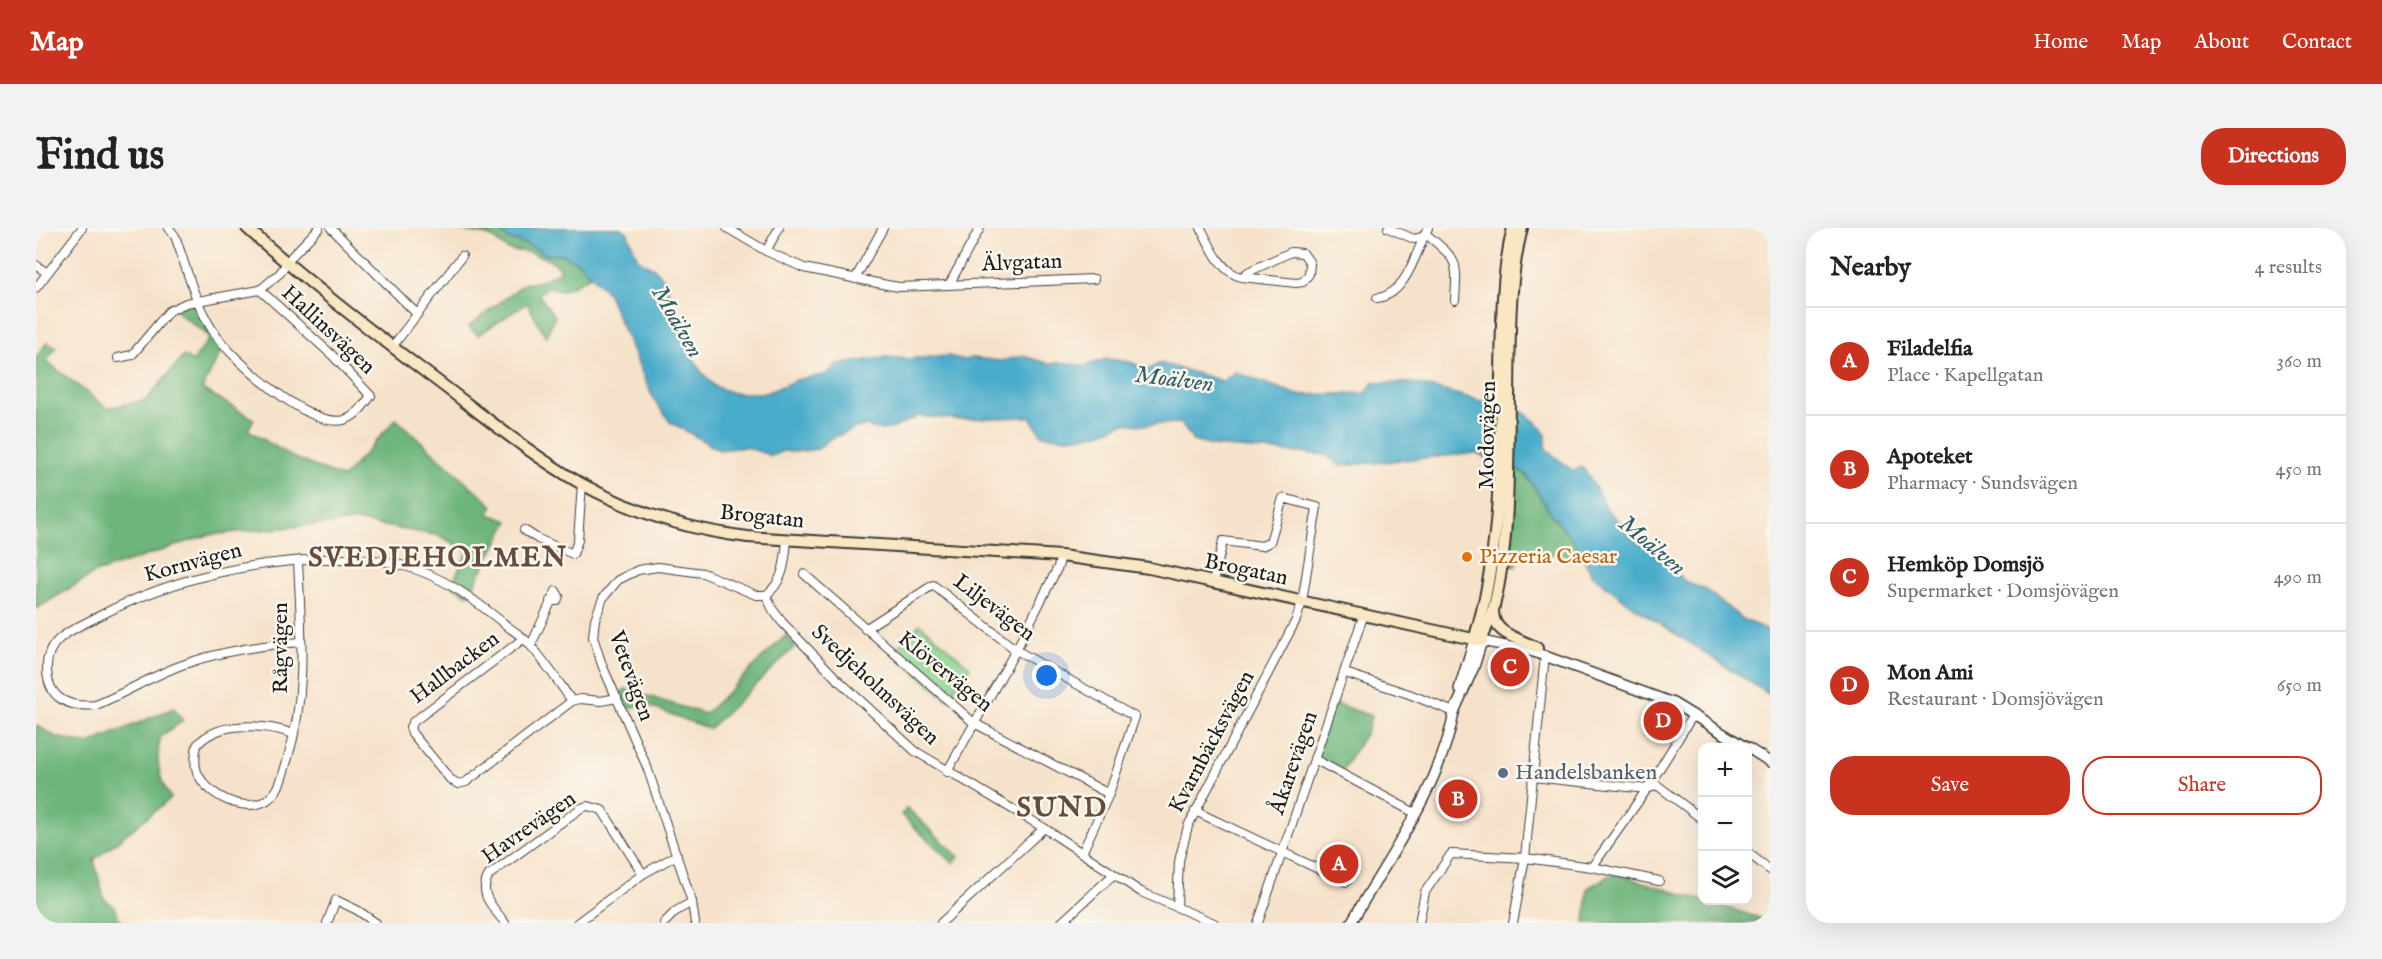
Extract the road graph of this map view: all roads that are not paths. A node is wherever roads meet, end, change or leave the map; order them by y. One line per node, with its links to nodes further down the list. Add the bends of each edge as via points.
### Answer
1 (82, 228): 19 (street)
2 (169, 228): 27 (street)
3 (247, 228): 18 (main road, Brogatan)
4 (319, 228): 18 (street)
5 (331, 228): 29 (street)
6 (727, 228): 15 (street, Älvgatan)
7 (779, 228): 15 (street)
8 (883, 228): 21 (street)
9 (980, 228): 23 (street, Älvgatan)
10 (1201, 228): 20 (street, via 1226,270)
11 (1388, 228): 14 (street, via 1414,239)
12 (1513, 228): 32 (main road, Modovägen, via 1504,279)
13 (1522, 228): 32 (main road, Modovägen, via 1512,279)
14 (1426, 233): 26 (street, via 1405,279 1386,297); 28 (street, via 1454,261)
15 (766, 251): 21 (street, Älvgatan, via 804,267)
16 (462, 256): 29 (street)
17 (36, 265): 19 (street)
18 (288, 265): 25 (street); 30 (main road, Brogatan)
19 (47, 273): 24 (street)
20 (1242, 277): 20 (street, via 1303,282 1310,263 1303,253 1291,252)
21 (855, 279): 23 (street, Älvgatan, via 899,287)
22 (1094, 279): 23 (street, Älvgatan)
23 (950, 283)
24 (36, 288)
25 (260, 290): 27 (street); 27 (street, Hallinsvägen, via 371,396 359,412 343,420 327,420 296,406 224,346)
26 (1377, 298)
27 (197, 300): 31 (street, via 169,311 132,355)
28 (1455, 300)
29 (416, 313): 30 (street)
30 (392, 347): 34 (main road, Brogatan)
31 (118, 358)
32 (1505, 389): 33 (main road, Modovägen)
33 (1504, 483): 44 (main road, Modovägen, via 1501,560); 47 (main road, Modovägen)
34 (582, 484): 35 (street, via 578,540 573,554); 36 (main road, Brogatan, via 673,522 715,533)
35 (525, 530)
36 (787, 540): 37 (main road, Brogatan); 41 (street, via 781,579)
37 (1061, 556): 40 (main road, Brogatan, via 1149,568); 51 (street)
38 (298, 561): 48 (street, Kornvägen, via 362,559 403,565 468,595); 49 (street, Rågvägen); 49 (street, Kornvägen, via 204,575 117,606 52,646 47,657 48,682 54,693 72,705 96,705 187,663 221,653)
39 (804, 574): 46 (street, Klövervägen)
40 (1213, 583): 43 (main road, Brogatan); 43 (street, Kvarnbäcksvägen, via 1223,541 1262,546 1270,542 1282,498 1317,507)
41 (766, 595): 54 (street, Vetevägen, via 677,568 638,570 618,580 603,598 593,637); 64 (street, Svedjeholmsvägen, via 782,622 836,678 915,751)
42 (550, 601): 50 (street, Hallbacken)
43 (1302, 602): 45 (main road, Brogatan); 68 (street, Kvarnbäcksvägen)
44 (1494, 606): 47 (main road, Modovägen); 52 (main road, via 1497,628)
45 (1364, 614): 47 (main road, Brogatan); 53 (street, Åkarevägen)
46 (865, 629): 51 (street, Liljevägen, via 933,585); 58 (street, Klövervägen)
47 (1479, 638): 52 (street); 56 (street, via 1459,687)
48 (523, 639): 50 (street, Kornvägen); 55 (street, Hallbacken, via 413,722 412,733 458,784 466,782)
49 (302, 642): 59 (street, Rågvägen, via 302,689)
50 (531, 645): 55 (street, Kornvägen)
51 (1016, 650): 58 (street); 67 (street, Liljevägen, via 1135,717)
52 (1541, 652): 57 (street, via 1673,703); 65 (street)
53 (1345, 673): 56 (street); 62 (street, Åkarevägen)
54 (617, 698): 55 (street); 74 (street, Vetevägen, via 647,767)
55 (572, 701)
56 (1454, 712): 69 (street, via 1438,766)
57 (1693, 715): 60 (street); 66 (street)
58 (974, 723): 64 (street); 67 (street, Klövervägen)
59 (294, 734): 59 (street, Rågvägen, via 276,791 268,799 235,804 198,773 197,745 210,733 259,727)
60 (1739, 743)
61 (1752, 751): 63 (street)
62 (1314, 759): 69 (street); 73 (street, Åkarevägen)
63 (1770, 762)
64 (947, 772): 71 (street, Svedjeholmsvägen)
65 (1533, 777): 66 (street); 76 (street)
66 (1647, 789): 70 (street, via 1657,785); 77 (street)
67 (1109, 794): 72 (street)
68 (1195, 811): 73 (street); 84 (street, Kvarnbäcksvägen, via 1180,852)
69 (1415, 813): 95 (street)
70 (1698, 816)
71 (1044, 828): 72 (street, Svedjeholmsvägen); 85 (street)
72 (1082, 853): 80 (street, Svedjeholmsvägen)
73 (1283, 853): 82 (street); 94 (street, Åkarevägen)
74 (677, 855): 79 (street); 83 (street, Vetevägen)
75 (1752, 856): 78 (street)
76 (1525, 858): 77 (street); 96 (street, via 1451,854 1425,892); 97 (street)
77 (1592, 867): 81 (street)
78 (1770, 870)
79 (643, 874): 88 (street, Havrevägen, via 603,810 581,808 484,882 483,891); 89 (street)
80 (1113, 875): 84 (street, Svedjeholmsvägen); 92 (street)
81 (1659, 881)
82 (1346, 882)
83 (692, 902): 90 (street); 91 (street, Vetevägen)
84 (1177, 906): 93 (street, Svedjeholmsvägen)
85 (945, 922)
86 (327, 923): 87 (street, via 336,900)
87 (376, 923)
88 (505, 923)
89 (577, 923)
90 (664, 923)
91 (695, 923)
92 (1061, 923)
93 (1214, 923)
94 (1258, 923)
95 (1351, 923)
96 (1419, 923)
97 (1513, 923)

